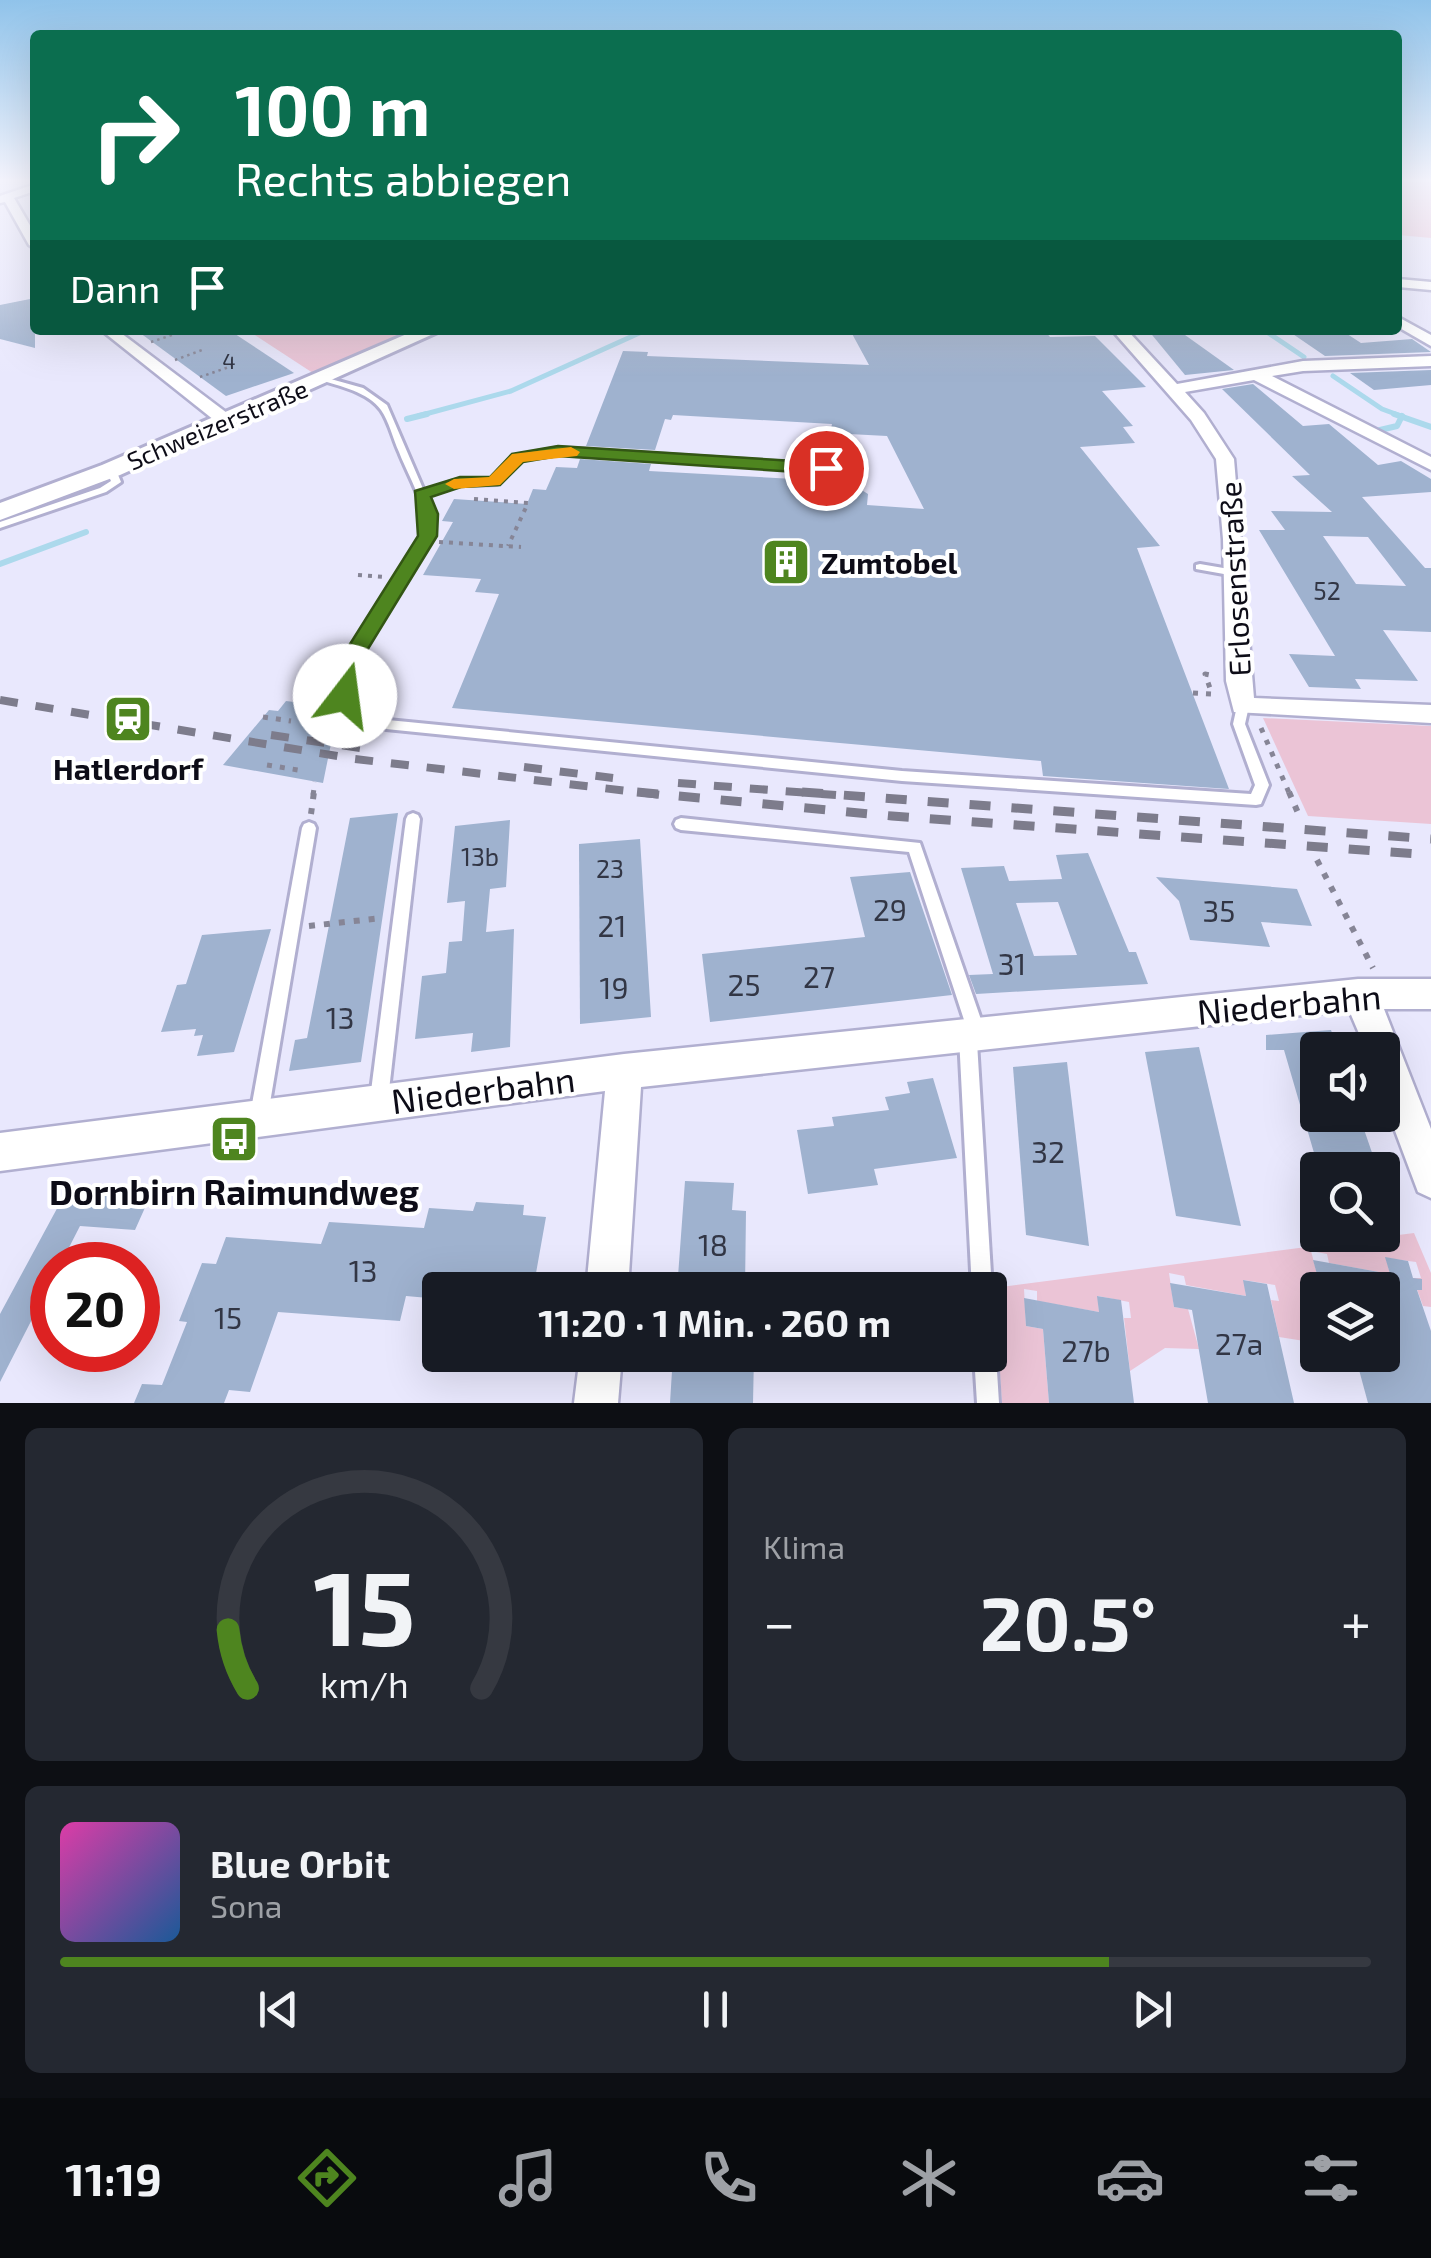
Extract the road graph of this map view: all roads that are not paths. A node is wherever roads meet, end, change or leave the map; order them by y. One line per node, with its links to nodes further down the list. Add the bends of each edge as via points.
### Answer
1 (1402, 282): 2 (street)
2 (1431, 286)
3 (1402, 323): 7 (street)
4 (114, 335): 12 (street)
5 (421, 335): 10 (street, Schweizerstraße)
6 (1124, 335): 11 (street, Erlosenstraße)
7 (1431, 341)
8 (1431, 361): 9 (street)
9 (1254, 373): 11 (street); 13 (street)
10 (324, 378): 12 (street, Schweizerstraße); 16 (lane, via 384,407)
11 (1176, 389): 20 (street, Erlosenstraße, via 1225,460)
12 (224, 420): 15 (street, Schweizerstraße)
13 (1431, 464)
14 (826, 468): 16 (lane, via 558,451 518,458 494,482 460,482)
15 (111, 470): 17 (street, Schweizerstraße); 18 (lane, via 116,482 103,490)
16 (421, 494): 21 (lane, Erlosenstraße, via 428,536 356,652 345,696 350,706 386,724 902,776 1256,800 1262,786 1239,724)
17 (0, 512)
18 (0, 524)
19 (1200, 567): 20 (lane)
20 (1235, 573): 21 (street, Erlosenstraße)
21 (1243, 706): 22 (street)
22 (1431, 714)
23 (414, 818): 30 (lane)
24 (681, 824): 28 (lane, via 915,846)
25 (309, 828): 31 (lane)
26 (1366, 982): 27 (street, Niederbahn); 28 (street, Niederbahn); 33 (street, via 1374,1024)
27 (1431, 994)
28 (972, 1034): 29 (street, Niederbahn); 35 (lane)
29 (624, 1072): 30 (street, Niederbahn); 34 (street)
30 (378, 1102): 31 (street, Niederbahn)
31 (258, 1115): 32 (street, Niederbahn)
32 (0, 1152)
33 (1431, 1179)
34 (608, 1272)
35 (981, 1272)
36 (599, 1372): 38 (street)
37 (986, 1372): 39 (lane)
38 (596, 1403)
39 (988, 1403)

